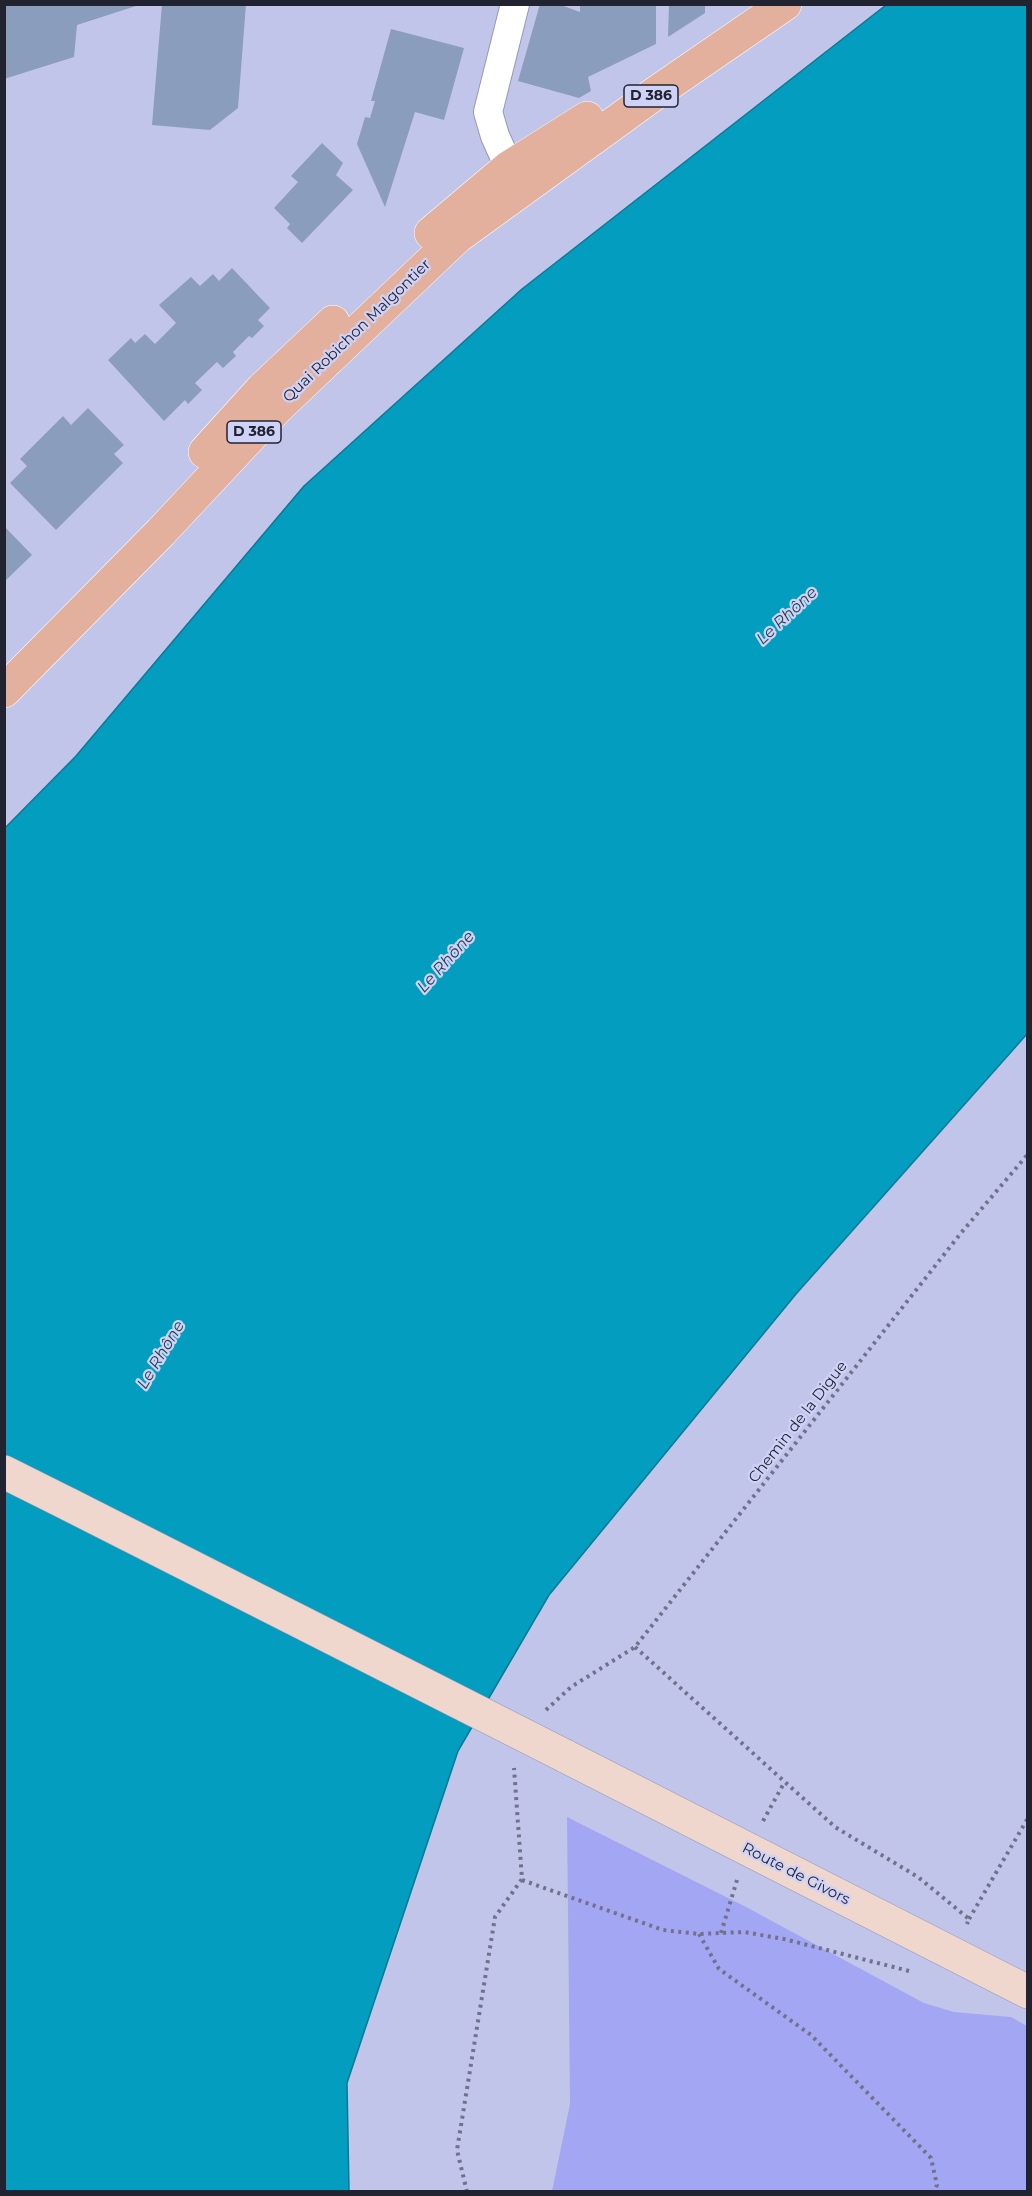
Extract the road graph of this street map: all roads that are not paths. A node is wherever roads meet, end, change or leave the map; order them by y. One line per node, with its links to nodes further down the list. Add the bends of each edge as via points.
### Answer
1 (515, 4): 4 (street, via 488,112)
2 (753, 4): 4 (main road, D 386, via 592,114)
3 (785, 4): 4 (main road, D 386, via 657,92)
4 (514, 180): 5 (main road, Quai Robichon Malgontier / D 386, via 465,202 262,389 144,519); 6 (main road, Quai Robichon Malgontier / D 386, via 278,407)
5 (4, 661)
6 (4, 691)
7 (4, 1472): 8 (street, Route de Givors, bridge)
8 (1028, 1992)

